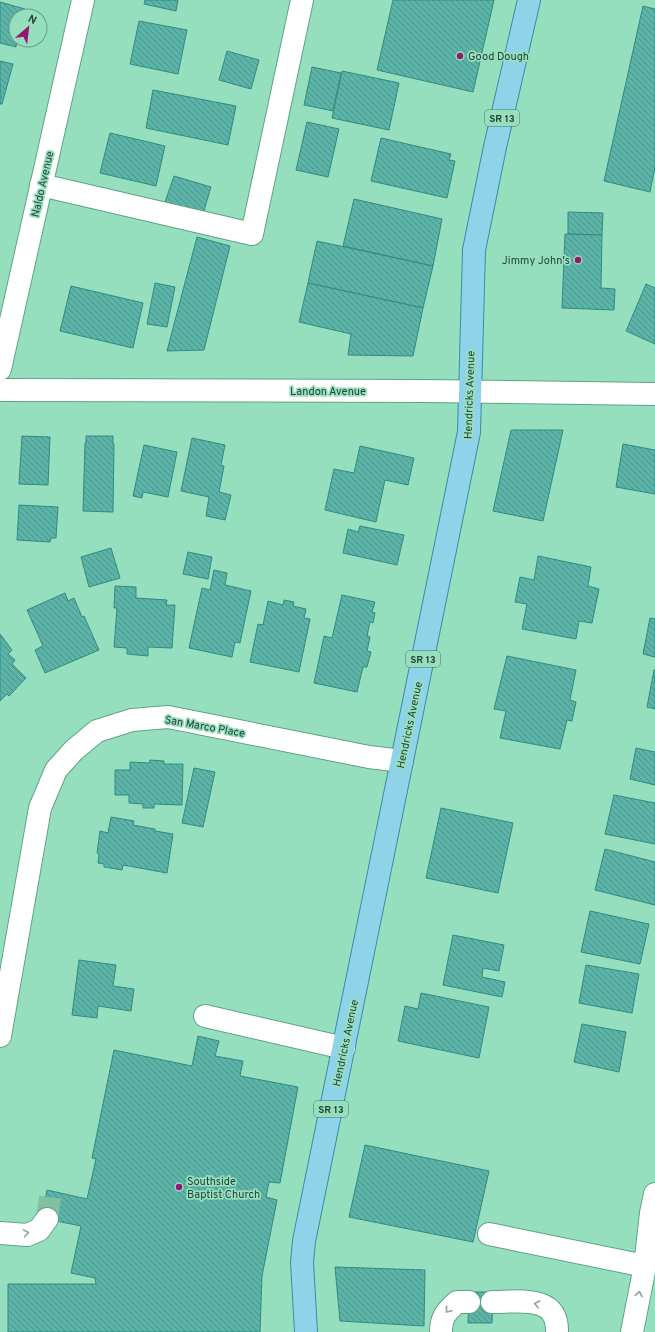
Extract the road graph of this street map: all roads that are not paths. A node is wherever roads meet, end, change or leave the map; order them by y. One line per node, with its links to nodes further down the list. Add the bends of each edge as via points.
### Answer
1 (83, 0): 4 (street, Naldo Avenue)
2 (302, 0): 4 (street, via 252,234)
3 (529, 0): 7 (main road, Hendricks Avenue / SR 13, via 474,250)
4 (41, 185): 5 (street, Naldo Avenue)
5 (0, 369)
6 (0, 390): 7 (street, Landon Avenue)
7 (470, 392): 8 (street, Landon Avenue); 9 (main road, Hendricks Avenue / SR 13, via 470,432)
8 (655, 394)
9 (402, 761): 11 (street, San Marco Place, via 369,757 168,717 132,720 97,731 74,750 56,770 40,808); 12 (main road, Hendricks Avenue / SR 13)
10 (205, 1016): 12 (street)
11 (0, 1036)
12 (344, 1048): 20 (main road, Hendricks Avenue / SR 13, via 304,1241 302,1262)
13 (655, 1194): 17 (street)
14 (47, 1219): 15 (street, one-way to 14, via 27,1235 39,1230)
15 (0, 1233)
16 (490, 1234): 17 (street)
17 (645, 1266): 23 (street, one-way to 17)
18 (469, 1302): 21 (street, one-way to 21, via 456,1302 445,1312)
19 (492, 1302): 22 (street, one-way to 19, via 558,1323 549,1307 537,1302)
20 (306, 1332)
21 (441, 1332)
22 (557, 1332)
23 (632, 1332)

